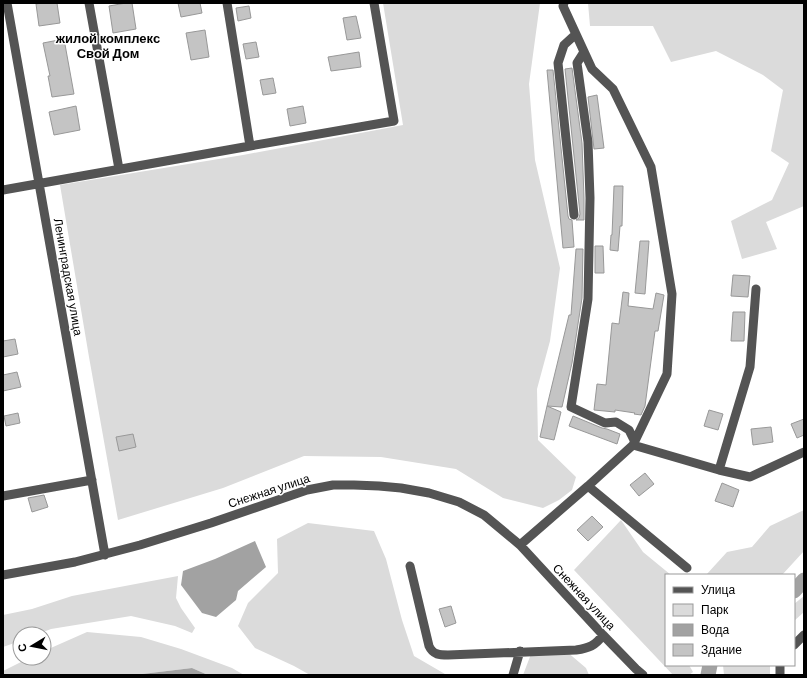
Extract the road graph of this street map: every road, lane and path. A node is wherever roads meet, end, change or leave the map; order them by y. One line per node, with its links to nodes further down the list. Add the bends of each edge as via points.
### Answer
1 (7, 3): 10 (street, Ленинградская улица)
2 (89, 3): 9 (street)
3 (227, 3): 8 (street)
4 (374, 3): 8 (street, via 394,121)
5 (564, 3): 6 (street, via 563,6)
6 (576, 34): 7 (street); 12 (street, via 564,45 558,63)
7 (584, 52): 14 (street, via 592,69 613,89 651,168 672,294 667,374); 14 (street, via 577,63 588,142 588,299 571,406 605,423 616,422 629,430)
8 (250, 146): 9 (street)
9 (119, 169): 10 (street)
10 (39, 184): 11 (street); 17 (street, Ленинградская улица)
11 (3, 190)
12 (574, 215)
13 (756, 289): 16 (street, via 750,367)
14 (634, 444): 16 (street); 18 (street)
15 (804, 452): 16 (street, via 750,477)
16 (719, 470)
17 (92, 480): 19 (street); 21 (street, Ленинградская улица)
18 (588, 486): 20 (street); 23 (street)
19 (3, 496)
20 (520, 545): 21 (street, Снежная улица, via 484,515 459,502 408,489 333,485 307,490 211,524); 25 (street, Снежная улица)
21 (105, 555): 24 (street, Снежная улица)
22 (410, 566): 28 (street, via 429,646 433,653 448,655)
23 (687, 568)
24 (3, 575)
25 (603, 635): 28 (street, via 598,642 588,648); 30 (street, Снежная улица)
26 (804, 635): 27 (street)
27 (795, 644)
28 (520, 651): 29 (street)
29 (512, 675)
30 (643, 675)

